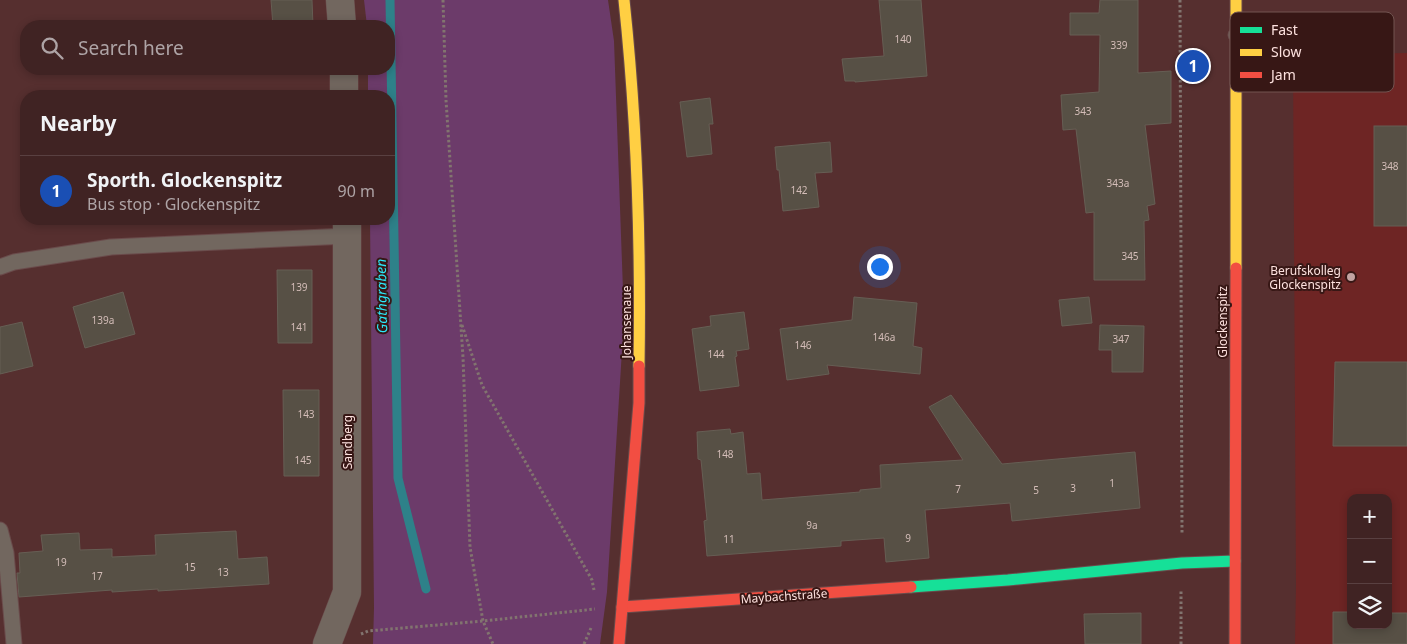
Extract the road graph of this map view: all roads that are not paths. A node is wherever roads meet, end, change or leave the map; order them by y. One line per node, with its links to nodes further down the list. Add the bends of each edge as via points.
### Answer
1 (340, 0): 3 (street)
2 (624, 0): 11 (street, Johansenaue, via 637,175 640,301 639,403)
3 (342, 20)
4 (344, 75): 5 (street)
5 (344, 90)
6 (1236, 92): 10 (street, Glockenspitz)
7 (347, 228): 8 (lane, Sandberg, via 111,247); 13 (street, Sandberg, via 347,592)
8 (0, 266)
9 (0, 530): 12 (lane, via 6,553)
10 (1236, 561): 11 (street, Maybachstraße); 15 (street, Glockenspitz)
11 (622, 607): 14 (street, Johansenaue)
12 (14, 644)
13 (327, 644)
14 (619, 644)
15 (1235, 644)

